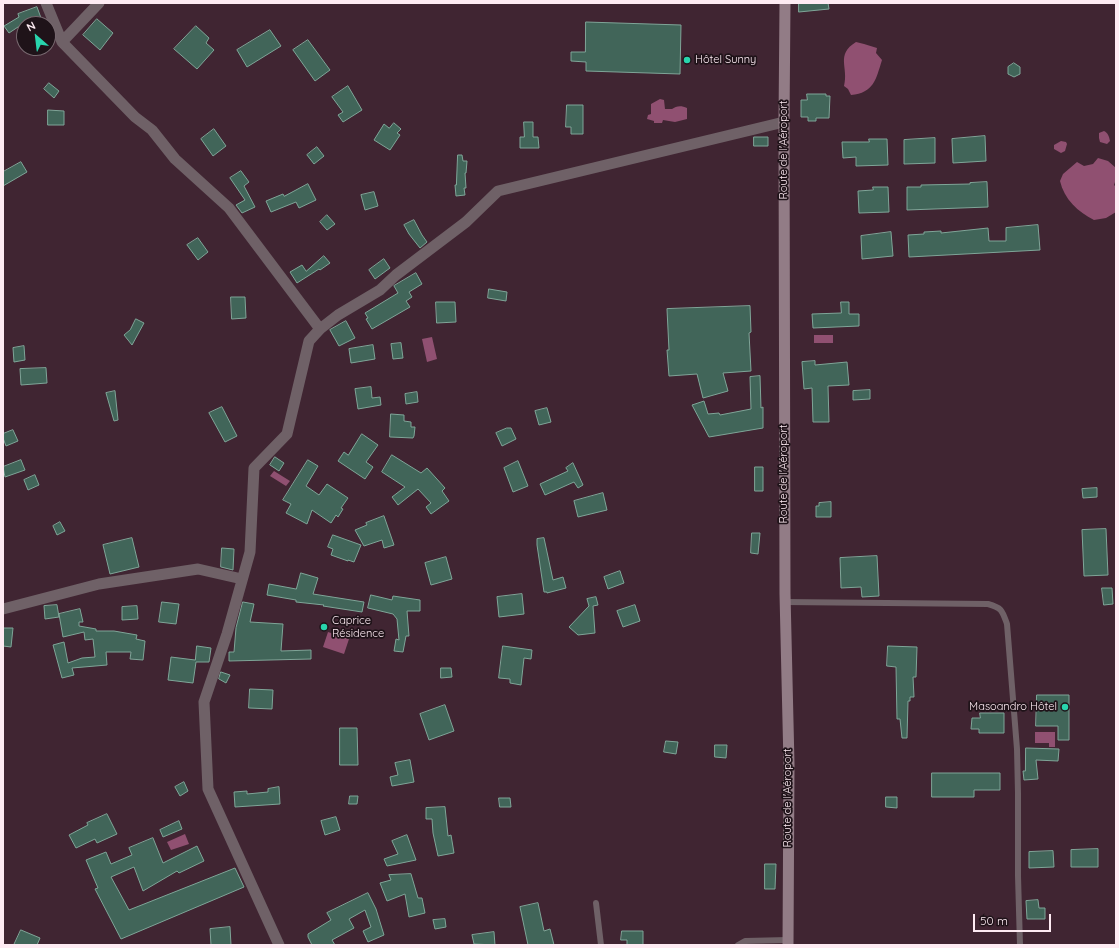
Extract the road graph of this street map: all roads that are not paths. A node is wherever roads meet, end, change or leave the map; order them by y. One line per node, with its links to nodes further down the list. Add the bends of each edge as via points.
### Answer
1 (46, 3): 4 (street)
2 (99, 3): 4 (street)
3 (784, 3): 5 (main road, Route de l'Aéroport)
4 (62, 42): 6 (street, via 135,117 152,130 175,159 229,208)
5 (784, 122): 6 (street, via 498,191 466,222 380,290); 8 (main road, Route de l'Aéroport)
6 (320, 329): 7 (street, via 309,341 287,434 254,468 250,552)
7 (242, 579): 9 (street, via 198,570 99,584); 12 (street, via 204,702 208,789)
8 (785, 602): 11 (main road, Route de l'Aéroport, via 789,764); 15 (lane, via 988,604 998,606 1003,611 1007,624 1016,749)
9 (3, 609)
10 (596, 904): 13 (lane)
11 (788, 942): 14 (lane, via 745,941)
12 (279, 945)
13 (601, 945)
14 (738, 945)
15 (1020, 945)

